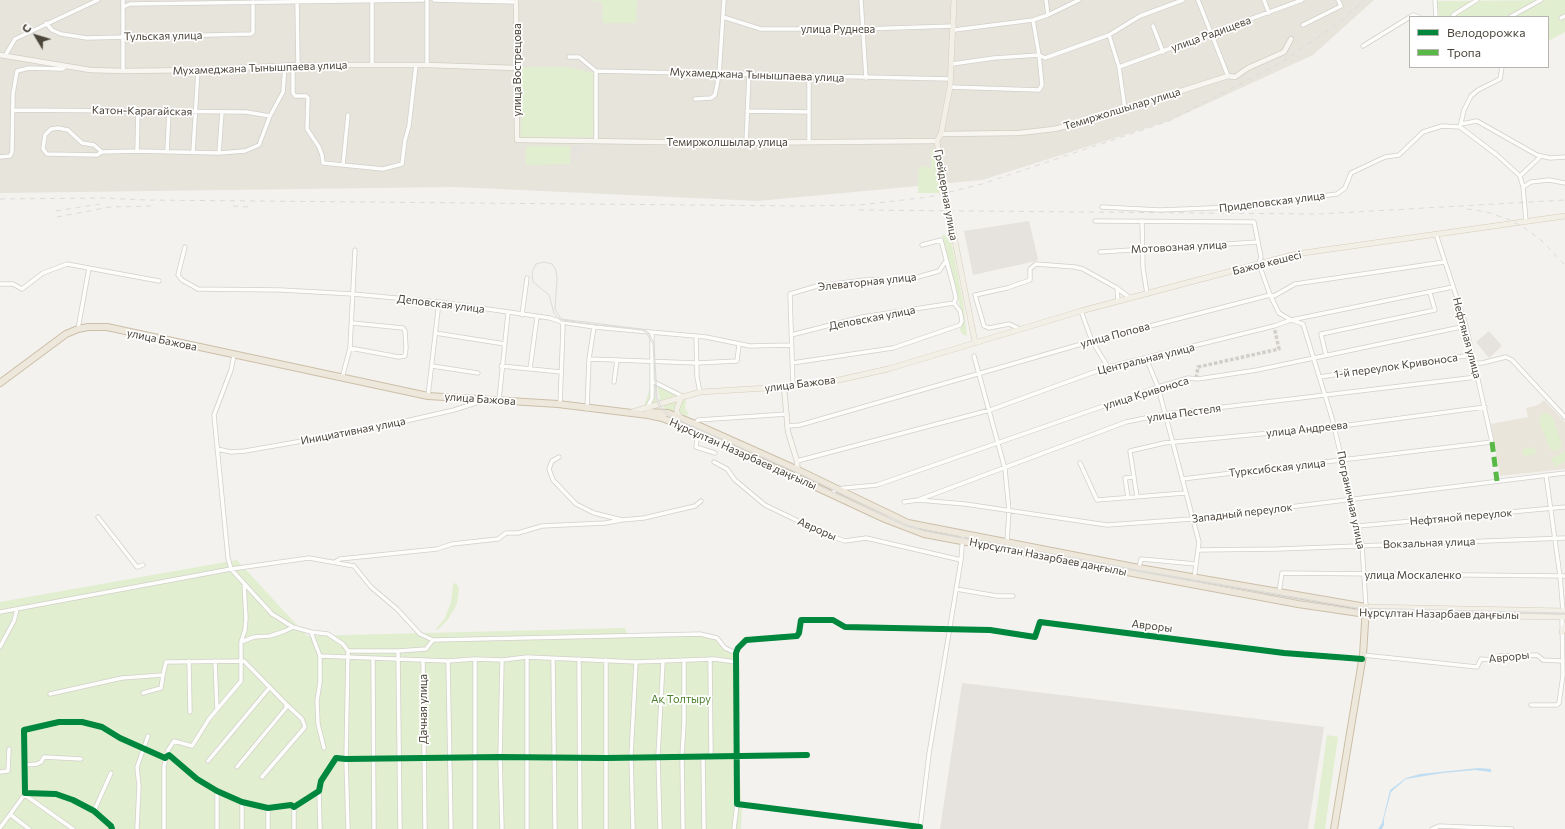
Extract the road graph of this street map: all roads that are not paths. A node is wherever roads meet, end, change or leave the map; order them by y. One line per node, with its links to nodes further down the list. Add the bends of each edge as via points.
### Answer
1 (98, 0): 34 (street)
2 (123, 0): 23 (street)
3 (423, 0): 20 (street)
4 (427, 0): 53 (street)
5 (434, 0): 21 (street)
6 (724, 0): 30 (street)
7 (861, 0): 38 (street)
8 (954, 0): 37 (main road, Грейдерная улица)
9 (1046, 0): 25 (street)
10 (1079, 0): 25 (street, улица Руднева)
11 (1183, 0): 40 (street, via 1140,16)
12 (1198, 0): 39 (street)
13 (1264, 0): 24 (street)
14 (1302, 0): 24 (street, улица Радищева)
15 (1338, 0): 35 (street, via 1341,6)
16 (1435, 0): 26 (street)
17 (1477, 0): 27 (street)
18 (1541, 0): 28 (street)
19 (297, 1): 20 (street); 22 (street); 50 (street)
20 (372, 1): 51 (street)
21 (516, 1): 56 (street, улица Вострецова)
22 (253, 2): 23 (street, via 130,4); 41 (street, Тульская улица, via 251,34)
23 (123, 8): 41 (street)
24 (1269, 13): 39 (street, улица Радищева)
25 (1048, 15): 33 (street, улица Руднева)
26 (1436, 16)
27 (1454, 16)
28 (1512, 16)
29 (1565, 16): 32 (street)
30 (723, 18): 38 (street, улица Руднева, via 760,29); 61 (street)
31 (1409, 18): 43 (street)
32 (1561, 18)
33 (1033, 20): 37 (street, улица Руднева); 45 (street)
34 (46, 23): 41 (street, Тульская улица, via 60,34 87,38); 46 (street, via 15,39)
35 (1303, 25)
36 (1153, 26): 44 (street)
37 (954, 28): 38 (street, улица Руднева); 48 (main road, Грейдерная улица)
38 (862, 29): 65 (street)
39 (1210, 34): 44 (street, улица Радищева); 63 (street)
40 (1109, 35): 45 (street, via 1045,58); 55 (street)
41 (122, 37): 59 (street)
42 (1291, 39): 63 (street, Темиржолшылар улица, via 1284,52 1234,77)
43 (1363, 46)
44 (1163, 52): 55 (street, улица Радищева)
45 (1039, 55): 48 (street); 67 (street, via 1042,85 1039,90)
46 (2, 56): 49 (street, Мухамеджана Тынышпаева улица)
47 (569, 57): 60 (street, via 579,57)
48 (952, 64): 66 (main road, Грейдерная улица)
49 (68, 65): 59 (street, Мухамеджана Тынышпаева улица, via 90,70); 70 (street, via 62,69 29,68 17,71)
50 (298, 65): 51 (street, Мухамеджана Тынышпаева улица); 54 (street, Мухамеджана Тынышпаева улица); 94 (street, via 293,69 293,93 295,96 308,98 309,134 319,147 323,163)
51 (372, 65): 52 (street, Мухамеджана Тынышпаева улица)
52 (416, 65): 53 (street, Мухамеджана Тынышпаева улица); 94 (street, via 402,164 383,169)
53 (427, 65): 56 (street, Мухамеджана Тынышпаева улица)
54 (285, 66): 58 (street, Мухамеджана Тынышпаева улица); 78 (street, via 283,92)
55 (1119, 67): 69 (street)
56 (516, 68): 81 (street, улица Вострецова)
57 (1502, 68): 79 (street, via 1500,79 1478,90 1472,96 1464,110)
58 (198, 70): 59 (street, Мухамеджана Тынышпаева улица); 74 (street)
59 (123, 71)
60 (596, 71): 61 (street, Мухамеджана Тынышпаева улица); 82 (street)
61 (718, 75): 62 (street, Мухамеджана Тынышпаева улица); 68 (street, via 715,95 711,98)
62 (749, 75): 64 (street, Мухамеджана Тынышпаева улица); 72 (street)
63 (1228, 76): 69 (street, Темиржолшылар улица)
64 (809, 77): 65 (street, Мухамеджана Тынышпаева улица); 76 (street)
65 (866, 78): 66 (street, Мухамеджана Тынышпаева улица)
66 (951, 79): 67 (main road, Грейдерная улица)
67 (950, 87): 80 (main road, Грейдерная улица)
68 (695, 99)
69 (1125, 109): 80 (street, Темиржолшылар улица, via 1080,124 1054,129 1019,133)
70 (13, 110): 71 (street, Катон-Карагайская); 91 (street, via 12,152 10,156)
71 (138, 111): 73 (street, Катон-Карагайская); 86 (street)
72 (747, 111): 76 (street); 84 (street)
73 (169, 112): 74 (street, Катон-Карагайская); 88 (street)
74 (196, 112): 75 (street, Катон-Карагайская); 89 (street)
75 (222, 112): 78 (street, Катон-Карагайская); 90 (street)
76 (809, 112): 85 (street)
77 (348, 115): 94 (street)
78 (270, 116): 90 (street, via 259,145 245,151)
79 (1460, 126): 92 (street, Придеповская улица, via 1473,121 1481,123); 95 (street); 98 (street, Придеповская улица, via 1428,129 1399,155 1385,157 1351,173 1345,188 1337,194 1235,207 1160,210)
80 (941, 134): 83 (main road, Грейдерная улица)
81 (517, 140): 82 (street, Темиржолшылар улица)
82 (596, 141): 84 (street, Темиржолшылар улица)
83 (937, 141): 85 (street, Темиржолшылар улица); 145 (main road, Грейдерная улица, bridge)
84 (746, 142): 85 (street, Темиржолшылар улица)
85 (808, 142)
86 (137, 151): 87 (street); 88 (street)
87 (102, 152): 87 (street, via 97,155 46,154 43,149 45,135 51,129 68,130 82,142 94,144)
88 (167, 152): 89 (street)
89 (193, 152): 90 (street)
90 (219, 153)
91 (0, 157)
92 (1540, 157): 93 (street); 95 (street)
93 (1565, 157)
94 (343, 165)
95 (1520, 176): 97 (street)
96 (1565, 183): 97 (street, via 1532,182)
97 (1523, 187): 102 (street)
98 (1102, 207)
99 (1565, 216): 102 (main road, Бажов көшесі)
100 (1095, 221): 101 (street)
101 (1142, 221): 104 (street, Пограничная улица, via 1254,222); 107 (street)
102 (1526, 221): 103 (main road, Бажов көшесі)
103 (1436, 234): 111 (street, Нефтяная улица); 112 (main road, Бажов көшесі, via 1296,254)
104 (1258, 242): 107 (street, Мотовозная улица); 112 (street, Пограничная улица, via 1261,257)
105 (922, 245): 110 (street, via 941,240)
106 (185, 247): 121 (street, Деповская улица, via 178,274 198,289)
107 (1142, 249): 109 (street, Мотовозная улица); 122 (street, via 1142,268)
108 (355, 250): 121 (street)
109 (1100, 252)
110 (946, 261): 128 (street, via 956,298); 142 (street, Элеваторная улица, via 939,271 911,279 865,280 817,286 790,294)
111 (1444, 262): 117 (street, Нефтяная улица); 124 (street, улица Попова, via 1294,284 1274,296)
112 (1259, 264): 122 (main road, Бажов көшесі); 124 (street, Пограничная улица)
113 (89, 268): 115 (street); 116 (street, via 67,264 43,273 22,289 13,284); 138 (street)
114 (527, 278): 131 (street)
115 (159, 281)
116 (0, 284)
117 (1453, 287): 120 (street, Центральная улица); 136 (street, Нефтяная улица)
118 (1117, 288): 119 (street); 123 (street); 139 (street, via 1079,268 1036,264 1030,269 1030,280 975,295 984,326 989,328 1009,324)
119 (1123, 293): 123 (street); 125 (street)
120 (1430, 293): 133 (street, Центральная улица); 152 (street, via 1435,310 1321,334)
121 (353, 294): 127 (street, Деповская улица); 135 (street)
122 (1147, 294): 125 (main road, Бажов көшесі)
123 (1119, 295): 126 (street)
124 (1270, 295): 133 (street, Пограничная улица, via 1279,313); 144 (street, улица Попова)
125 (1130, 298): 126 (main road, Бажов көшесі)
126 (1118, 301): 129 (main road, Бажов көшесі)
127 (439, 302): 130 (street, Деповская улица); 141 (street)
128 (954, 303): 142 (street, Деповская улица, via 862,317); 161 (street, via 962,321 958,326 893,348)
129 (1081, 311): 139 (main road, Бажов көшесі); 144 (street)
130 (508, 313): 131 (street, Деповская улица); 146 (street)
131 (522, 314): 132 (street, Деповская улица)
132 (537, 317): 134 (street, Деповская улица); 165 (street)
133 (1291, 320): 154 (street, Центральная улица); 156 (street, Пограничная улица, via 1303,324)
134 (562, 322): 137 (street, Деповская улица); 166 (street)
135 (352, 323): 149 (street); 149 (street, via 403,328 406,348 405,356 399,357)
136 (1466, 326): 150 (street, Нефтяная улица); 152 (street, улица Кривоноса)
137 (594, 327): 140 (street, Деповская улица); 155 (street)
138 (78, 329): 151 (highway, улица Бажова, via 107,327); 174 (highway, улица Бажова, via 66,334)
139 (1020, 329): 145 (main road, Бажов көшесі)
140 (652, 332): 143 (street, Деповская улица); 158 (street)
141 (436, 333): 146 (street); 162 (street)
142 (791, 335): 148 (street)
143 (696, 336): 147 (street, Деповская улица); 160 (street)
144 (1092, 341): 164 (street); 168 (street, улица Попова)
145 (975, 342): 175 (main road, улица Бажова, via 888,369 840,380)
146 (505, 344): 163 (street)
147 (739, 345): 148 (street, Деповская улица); 160 (street, via 737,362)
148 (790, 345): 161 (street)
149 (350, 348): 171 (street)
150 (1472, 354): 159 (street, Нефтяная улица); 169 (street, 1-й переулок Кривоноса)
151 (234, 355): 171 (highway, улица Бажова); 201 (street, via 214,415)
152 (1326, 355): 156 (street, улица Кривоноса)
153 (974, 356): 168 (street)
154 (1146, 358): 164 (street, Центральная улица); 177 (street)
155 (589, 359): 157 (street); 187 (street)
156 (1313, 359): 169 (street, Пограничная улица); 177 (street, улица Кривоноса, via 1198,379 1188,378)
157 (617, 360): 158 (street); 173 (street)
158 (652, 362): 160 (street); 172 (street)
159 (1474, 362): 170 (street, Нефтяная улица); 192 (street, via 1482,363 1506,357 1512,360)
160 (697, 363): 178 (street)
161 (792, 363): 175 (street)
162 (432, 366): 167 (street); 180 (street)
163 (501, 366): 165 (street); 183 (street)
164 (1108, 367): 188 (street, Центральная улица)
165 (530, 369): 166 (street)
166 (562, 372): 184 (street)
167 (478, 373)
168 (980, 374): 188 (street); 195 (street, улица Попова, via 800,425)
169 (1319, 377): 179 (street, Пограничная улица)
170 (1477, 377): 179 (street, улица Пестеля); 186 (street, Нефтяная улица)
171 (342, 378): 180 (highway, улица Бажова)
172 (652, 381): 181 (street); 185 (street, via 652,398)
173 (614, 382)
174 (0, 383)
175 (793, 386): 176 (main road, улица Бажова)
176 (784, 387): 178 (main road, улица Бажова); 190 (street)
177 (1158, 387): 191 (street); 198 (street, улица Кривоноса)
178 (700, 392): 181 (main road, улица Бажова)
179 (1325, 395): 191 (street, улица Пестеля); 196 (street, Пограничная улица)
180 (428, 396): 182 (highway, улица Бажова)
181 (682, 396): 185 (main road, улица Бажова); 193 (main road, via 677,408)
182 (487, 399): 183 (highway, улица Бажова); 201 (street, Инициативная улица, via 454,410 371,429 245,451)
183 (499, 400): 184 (highway, улица Бажова)
184 (560, 405): 187 (highway, улица Бажова)
185 (648, 406): 189 (main road, улица Бажова)
186 (1484, 407): 196 (street, улица Андреева); 199 (street, Нефтяная улица)
187 (587, 408): 189 (highway, улица Бажова)
188 (990, 410): 198 (street); 204 (street, Центральная улица)
189 (631, 412): 193 (highway, Нұрсұлтан Назарбаев даңғылы, via 668,413); 197 (highway, Нұрсұлтан Назарбаев даңғылы, via 662,418)
190 (787, 414): 194 (street, via 698,420); 195 (street)
191 (1165, 414): 200 (street); 208 (street, улица Пестеля, via 1126,422)
192 (1565, 417)
193 (682, 419): 194 (highway, Нұрсұлтан Назарбаев даңғылы)
194 (695, 424): 209 (highway, Нұрсұлтан Назарбаев даңғылы)
195 (788, 426): 204 (street, via 791,446)
196 (1334, 427): 200 (street, улица Андреева); 205 (street, Пограничная улица)
197 (698, 432): 202 (street, via 696,447); 212 (highway, Нұрсұлтан Назарбаев даңғылы)
198 (999, 441): 208 (street); 215 (street, улица Кривоноса, via 876,485)
199 (1492, 442): 205 (street, Турксибская улица)
200 (1173, 444): 213 (street, улица Андреева, via 1164,443 1130,451); 214 (street)
201 (217, 449): 242 (street)
202 (715, 453)
203 (559, 457): 228 (street, via 550,465 550,473 566,494 584,509)
204 (797, 460): 209 (street)
205 (1343, 460): 214 (street, Турксибская улица); 219 (street, Пограничная улица)
206 (714, 462): 237 (street, Авроры, via 727,469 735,480 765,505 825,534 845,541 866,538)
207 (1080, 463): 218 (street, via 1097,500)
208 (1005, 469): 220 (street, улица Пестеля); 225 (street)
209 (798, 470): 212 (street); 215 (highway, Нұрсұлтан Назарбаев даңғылы)
210 (1565, 473): 211 (street, Западный переулок)
211 (1546, 475): 219 (street, Западный переулок); 224 (street)
212 (798, 477): 215 (highway, Нұрсұлтан Назарбаев даңғылы)
213 (1134, 477): 217 (street); 218 (street, via 1125,478)
214 (1182, 479): 216 (street)
215 (834, 491): 230 (highway, Нұрсұлтан Назарбаев даңғылы, via 908,523); 233 (highway, Нұрсұлтан Назарбаев даңғылы, via 905,528)
216 (1185, 493): 217 (street); 227 (street)
217 (1137, 497): 218 (street)
218 (1128, 498)
219 (1352, 499): 227 (street, Западный переулок); 229 (street, Пограничная улица)
220 (918, 500): 222 (street, улица Пестеля); 225 (street, Западный переулок)
221 (701, 501): 228 (street, via 695,506 671,513)
222 (904, 502)
223 (1565, 507): 224 (street, Нефтяной переулок)
224 (1552, 508): 229 (street, Нефтяной переулок); 231 (street)
225 (1009, 511): 227 (street, Западный переулок, via 1107,525); 234 (street)
226 (98, 517): 240 (street, via 136,567)
227 (1192, 519): 236 (street, via 1199,542)
228 (622, 520): 238 (street, via 542,526 518,533 506,532 498,539 452,544 422,552 340,559)
229 (1358, 526): 235 (street, Пограничная улица)
230 (963, 534): 233 (street); 234 (highway, Нұрсұлтан Назарбаев даңғылы)
231 (1555, 538): 232 (street, Вокзальная улица); 235 (street, Вокзальная улица); 245 (street)
232 (1565, 538)
233 (962, 541): 237 (street); 248 (highway, Нұрсұлтан Назарбаев даңғылы)
234 (1007, 542): 241 (highway, Нұрсұлтан Назарбаев даңғылы)
235 (1362, 545): 236 (street, Вокзальная улица); 243 (street, Пограничная улица)
236 (1198, 550): 239 (street)
237 (961, 560): 249 (street)
238 (335, 562): 242 (street, via 308,558); 262 (street, via 354,566 371,587 397,609 420,634)
239 (1196, 564): 241 (street, via 1141,559); 244 (street)
240 (143, 565)
241 (1139, 568): 244 (highway, Нұрсұлтан Назарбаев даңғылы)
242 (231, 569): 247 (street); 253 (street)
243 (1364, 575): 245 (street, улица Москаленко); 250 (street, улица Москаленко, via 1282,573); 252 (street, Пограничная улица)
244 (1194, 576): 248 (street); 250 (highway, Нұрсұлтан Назарбаев даңғылы)
245 (1560, 576): 246 (street, улица Москаленко); 256 (street)
246 (1565, 576)
247 (244, 583): 258 (street, via 272,614); 263 (street, via 246,624)
248 (1192, 583): 255 (highway, Нұрсұлтан Назарбаев даңғылы, via 1298,604)
249 (956, 589): 251 (street); 259 (street)
250 (1279, 593): 252 (highway, Нұрсұлтан Назарбаев даңғылы)
251 (1013, 596)
252 (1366, 607): 255 (highway, Пограничная улица); 256 (main road, Нұрсұлтан Назарбаев даңғылы)
253 (16, 609): 254 (street); 264 (street, via 14,621)
254 (0, 612)
255 (1366, 614): 256 (main road, Нұрсұлтан Назарбаев даңғылы); 270 (highway, Пограничная улица)
256 (1564, 614): 261 (street)
257 (1565, 625): 261 (main road)
258 (293, 627): 260 (street); 263 (street, via 270,636 254,637)
259 (949, 630): 267 (street, via 845,627 833,620 801,620 797,636 746,640); 270 (street, Авроры, via 990,630 1035,637 1040,622 1284,653); 338 (street)
260 (311, 632): 265 (street, via 328,634 343,644); 268 (street)
261 (1562, 632): 286 (street)
262 (433, 640): 266 (street, via 426,649); 267 (street, via 700,634 717,638 725,648)
263 (241, 642): 278 (street)
264 (0, 647)
265 (348, 651): 266 (street); 271 (street)
266 (398, 651): 273 (street)
267 (736, 653): 289 (street)
268 (320, 656): 271 (street); 300 (street, via 318,724)
269 (527, 657): 275 (street); 280 (street); 311 (street)
270 (1362, 657): 286 (street, Авроры, via 1477,667 1481,660 1494,660 1499,656 1537,655 1542,660); 365 (highway, Пограничная улица)
271 (347, 658): 272 (street); 321 (street)
272 (373, 659): 273 (street); 315 (street)
273 (398, 659): 279 (street); 309 (street)
274 (475, 659): 280 (street); 284 (street); 318 (street)
275 (553, 659): 276 (street); 312 (street)
276 (578, 659): 281 (street); 313 (street)
277 (710, 659): 285 (street); 289 (street); 308 (street)
278 (241, 660): 283 (street); 291 (street, via 248,662); 296 (street, via 240,681)
279 (423, 660): 284 (street); 316 (street, Дачная улица)
280 (502, 660): 310 (street)
281 (606, 660): 287 (street); 319 (street)
282 (189, 661): 283 (street); 290 (street, via 166,662); 297 (street)
283 (215, 661): 296 (street)
284 (448, 661): 317 (street)
285 (684, 661): 288 (street); 306 (street)
286 (1562, 661): 295 (street, via 1563,675 1558,704)
287 (636, 662): 288 (street); 304 (street)
288 (663, 662): 305 (street)
289 (736, 662): 303 (street)
290 (163, 674): 292 (street, via 161,688); 293 (street, via 122,678)
291 (270, 687): 294 (street); 322 (street)
292 (143, 693)
293 (50, 694)
294 (286, 704): 324 (street, via 286,708); 327 (street, via 302,719 305,727)
295 (1531, 705)
296 (216, 710): 314 (street, via 192,746 174,741)
297 (190, 712)
298 (148, 736): 299 (street)
299 (143, 747): 314 (street); 323 (street, via 102,727 82,722 59,722 24,730); 342 (street, via 137,767)
300 (324, 748)
301 (9, 749): 325 (street, via 8,771)
302 (807, 754): 303 (street)
303 (738, 755): 308 (street); 332 (street)
304 (631, 756): 305 (street); 319 (street); 360 (street)
305 (658, 756): 306 (street); 361 (street)
306 (682, 756): 307 (street); 362 (street)
307 (703, 756): 308 (street); 363 (street)
308 (711, 756)
309 (398, 757): 315 (street); 316 (street); 351 (street)
310 (500, 757): 311 (street); 318 (street); 355 (street)
311 (527, 757): 312 (street); 356 (street)
312 (554, 757): 313 (street); 357 (street)
313 (579, 757): 319 (street); 358 (street)
314 (165, 758): 328 (street, via 169,755 197,779); 343 (street)
315 (372, 758): 321 (street); 350 (street)
316 (423, 758): 317 (street); 352 (street, Дачная улица)
317 (451, 758): 318 (street); 353 (street)
318 (475, 758): 354 (street)
319 (606, 758): 359 (street)
320 (81, 759): 323 (street, via 44,757 42,762)
321 (346, 760): 329 (street, via 336,758 320,781); 349 (street)
322 (208, 761)
323 (26, 765): 330 (street)
324 (237, 767)
325 (0, 772)
326 (111, 773): 335 (street)
327 (262, 777)
328 (217, 791): 331 (street); 344 (street)
329 (319, 791): 333 (street); 348 (street)
330 (25, 794): 335 (street, via 56,794); 336 (street); 340 (street)
331 (242, 802): 334 (street); 345 (street)
332 (737, 804): 338 (street); 364 (street)
333 (294, 807): 334 (street, via 291,805); 347 (street)
334 (268, 808): 346 (street)
335 (94, 811): 341 (street)
336 (11, 815): 337 (street); 339 (street)
337 (0, 828)
338 (920, 828)
339 (29, 829)
340 (73, 829)
341 (112, 829)
342 (138, 829)
343 (164, 829)
344 (217, 829)
345 (242, 829)
346 (268, 829)
347 (294, 829)
348 (320, 829)
349 (348, 829)
350 (374, 829)
351 (400, 829)
352 (425, 829)
353 (451, 829)
354 (476, 829)
355 (502, 829)
356 (527, 829)
357 (555, 829)
358 (580, 829)
359 (606, 829)
360 (633, 829)
361 (660, 829)
362 (683, 829)
363 (704, 829)
364 (734, 829)
365 (1334, 829)
366 (1432, 829): 367 (street, via 1438,826)
367 (1512, 829)

